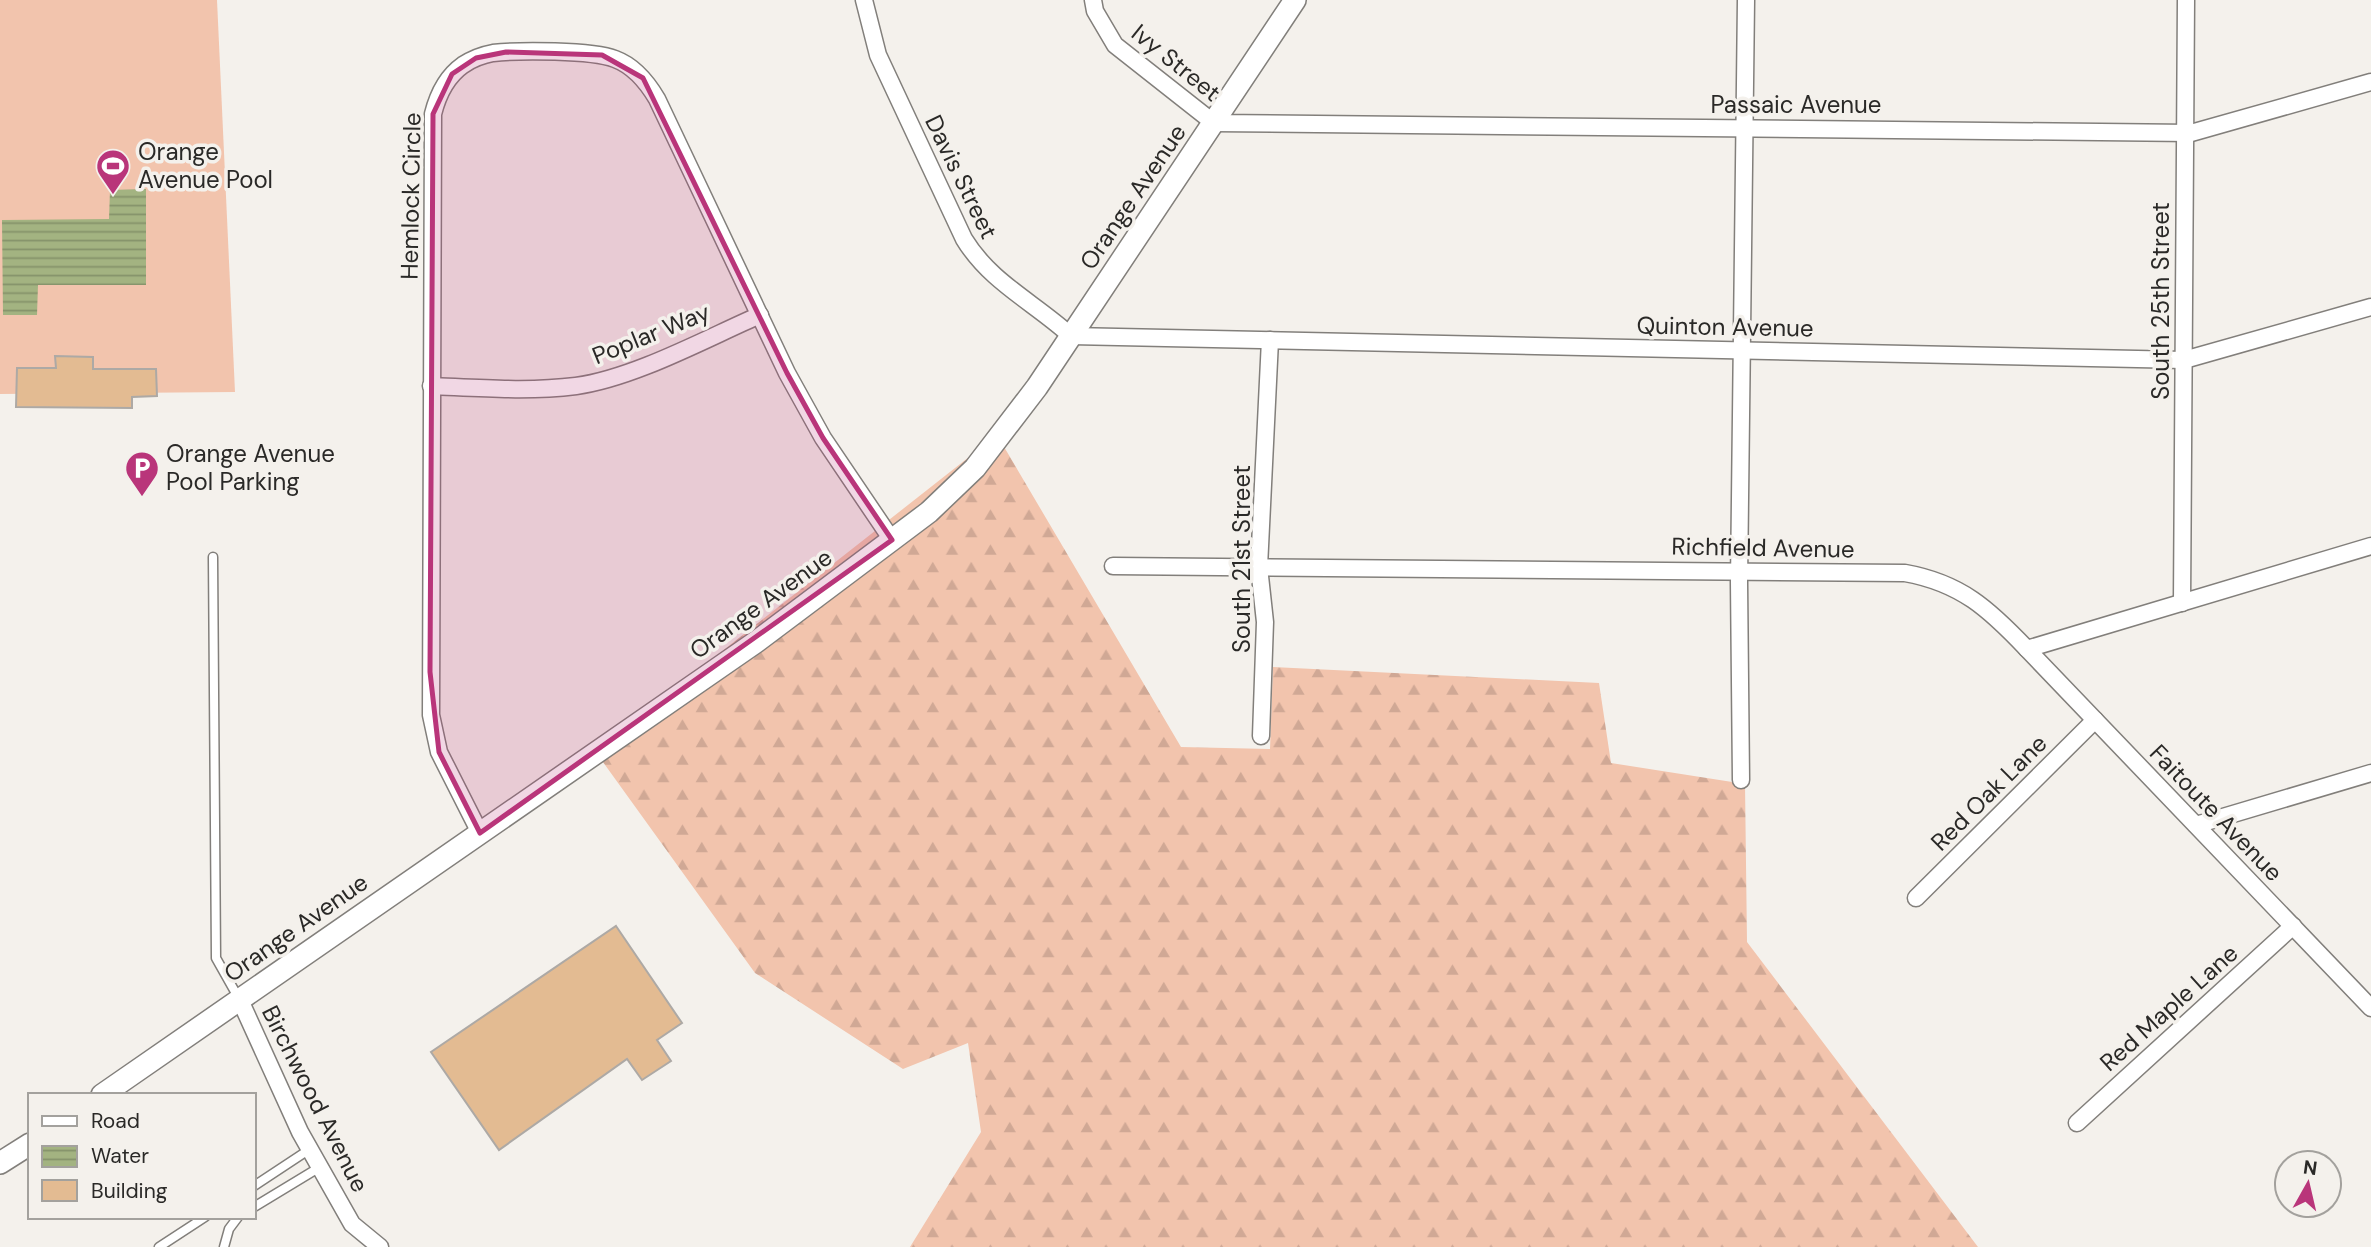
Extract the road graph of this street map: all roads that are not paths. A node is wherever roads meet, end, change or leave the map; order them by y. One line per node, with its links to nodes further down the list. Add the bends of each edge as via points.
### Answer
1 (864, 0): 12 (street, Davis Street, via 878,55 975,257)
2 (1093, 0): 7 (street, Ivy Street, via 1115,45)
3 (1295, 0): 7 (street, Orange Avenue)
4 (1746, 0): 8 (street)
5 (2186, 0): 9 (street, South 25th Street)
6 (2371, 82): 9 (street, Passaic Avenue)
7 (1214, 123): 8 (street, Passaic Avenue); 12 (street, Orange Avenue)
8 (1745, 128): 9 (street, Passaic Avenue); 14 (street)
9 (2185, 131): 15 (street, South 25th Street)
10 (2371, 307): 15 (street, Quinton Avenue)
11 (760, 315): 16 (street, Poplar Way, via 621,376 577,386); 16 (street, Hemlock Circle, via 643,78 602,55 490,54 452,74 433,114); 17 (street, Hemlock Circle, via 823,438)
12 (1071, 336): 13 (street, Quinton Avenue); 17 (street, Orange Avenue, via 975,468)
13 (1270, 340): 14 (street, Quinton Avenue); 21 (street, South 21st Street)
14 (1742, 350): 15 (street, Quinton Avenue); 22 (street)
15 (2183, 360): 23 (street, South 25th Street)
16 (431, 386): 30 (street, Hemlock Circle, via 431,715 439,752)
17 (892, 540): 30 (street, Orange Avenue, via 756,642)
18 (2371, 546): 23 (street)
19 (213, 556): 33 (lane, via 216,958)
20 (1113, 566): 21 (street, Richfield Avenue)
21 (1259, 567): 22 (street, Richfield Avenue); 26 (street, South 21st Street, via 1265,622)
22 (1739, 570): 24 (street, Richfield Avenue, via 1921,576 1980,603); 28 (street)
23 (2182, 603): 24 (street)
24 (2027, 649): 25 (street, Faitoute Avenue)
25 (2095, 720): 29 (street, Faitoute Avenue); 31 (street, Red Oak Lane)
26 (1261, 736)
27 (2371, 773): 29 (street)
28 (1741, 780)
29 (2196, 825): 32 (street, Faitoute Avenue)
30 (480, 833): 33 (street, Orange Avenue)
31 (1916, 898)
32 (2293, 926): 34 (street, Faitoute Avenue); 36 (street, Red Maple Lane)
33 (240, 1000): 35 (street, Orange Avenue); 38 (street, Birchwood Avenue)
34 (2369, 1004)
35 (105, 1093)
36 (2077, 1123)
37 (28, 1145): 39 (street)
38 (310, 1149): 40 (street, Birchwood Avenue); 41 (lane)
39 (0, 1163)
40 (320, 1167): 42 (lane); 47 (street, Birchwood Avenue, via 352,1224)
41 (256, 1185)
42 (256, 1206)
43 (202, 1219): 45 (lane)
44 (236, 1219): 46 (lane)
45 (159, 1247)
46 (224, 1247)
47 (380, 1247)

